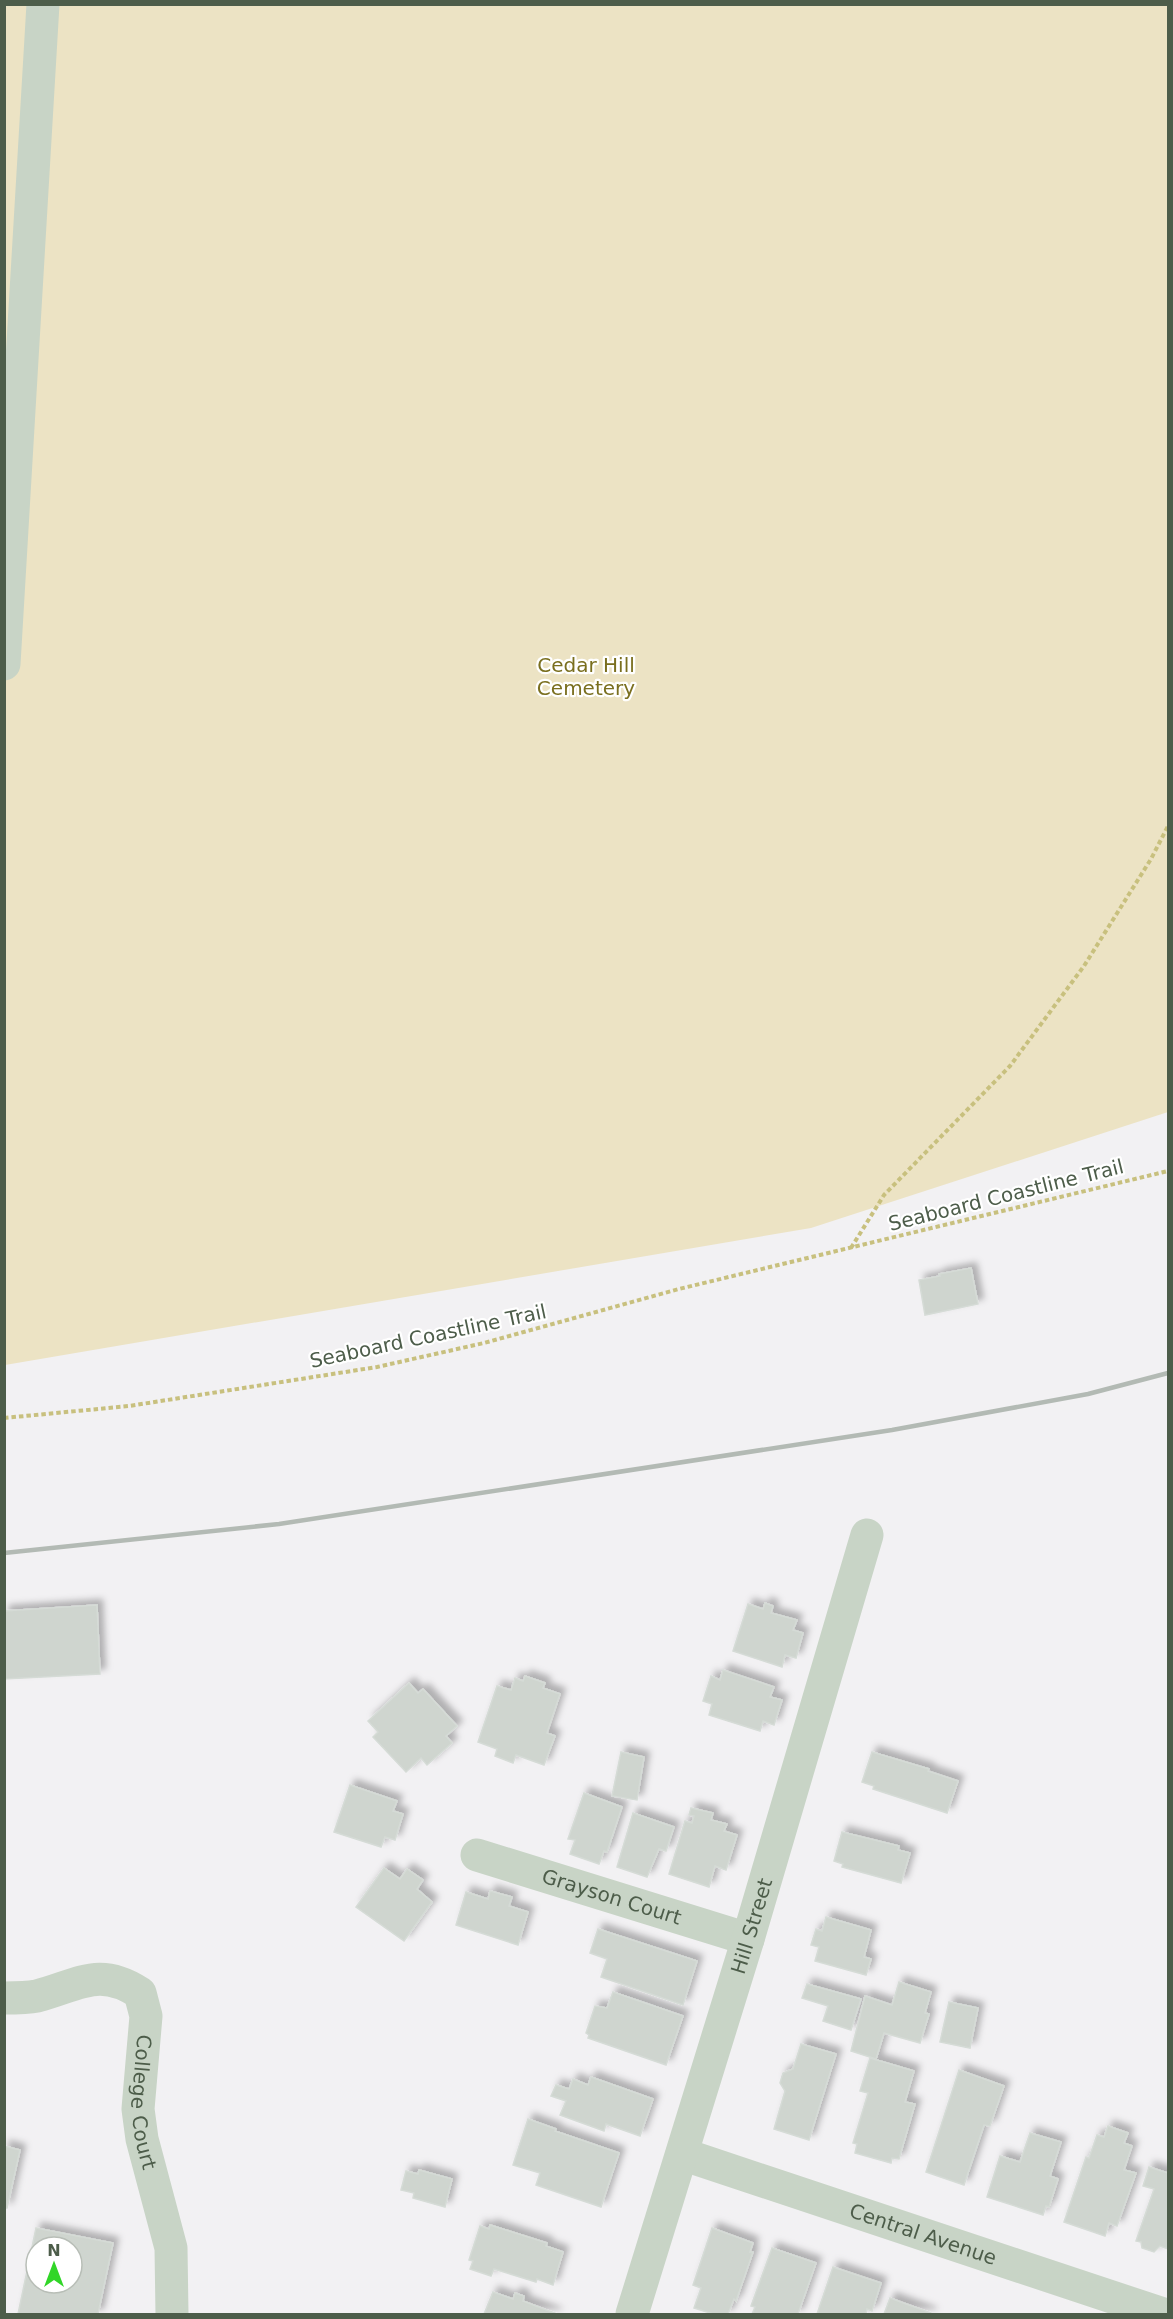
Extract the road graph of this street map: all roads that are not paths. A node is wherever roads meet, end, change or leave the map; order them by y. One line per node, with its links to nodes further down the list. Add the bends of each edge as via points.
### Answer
1 (43, 4): 2 (street)
2 (4, 664)
3 (867, 1535): 5 (street, Hill Street)
4 (477, 1855): 5 (street, Grayson Court)
5 (748, 1939): 7 (street, Hill Street)
6 (4, 1998): 8 (street, College Court, via 35,1996 101,1978 125,1983 140,1993 146,2016 138,2109 142,2139 171,2248)
7 (682, 2154): 9 (street, Hill Street); 10 (street, Central Avenue)
8 (172, 2314)
9 (632, 2314)
10 (1163, 2314)

